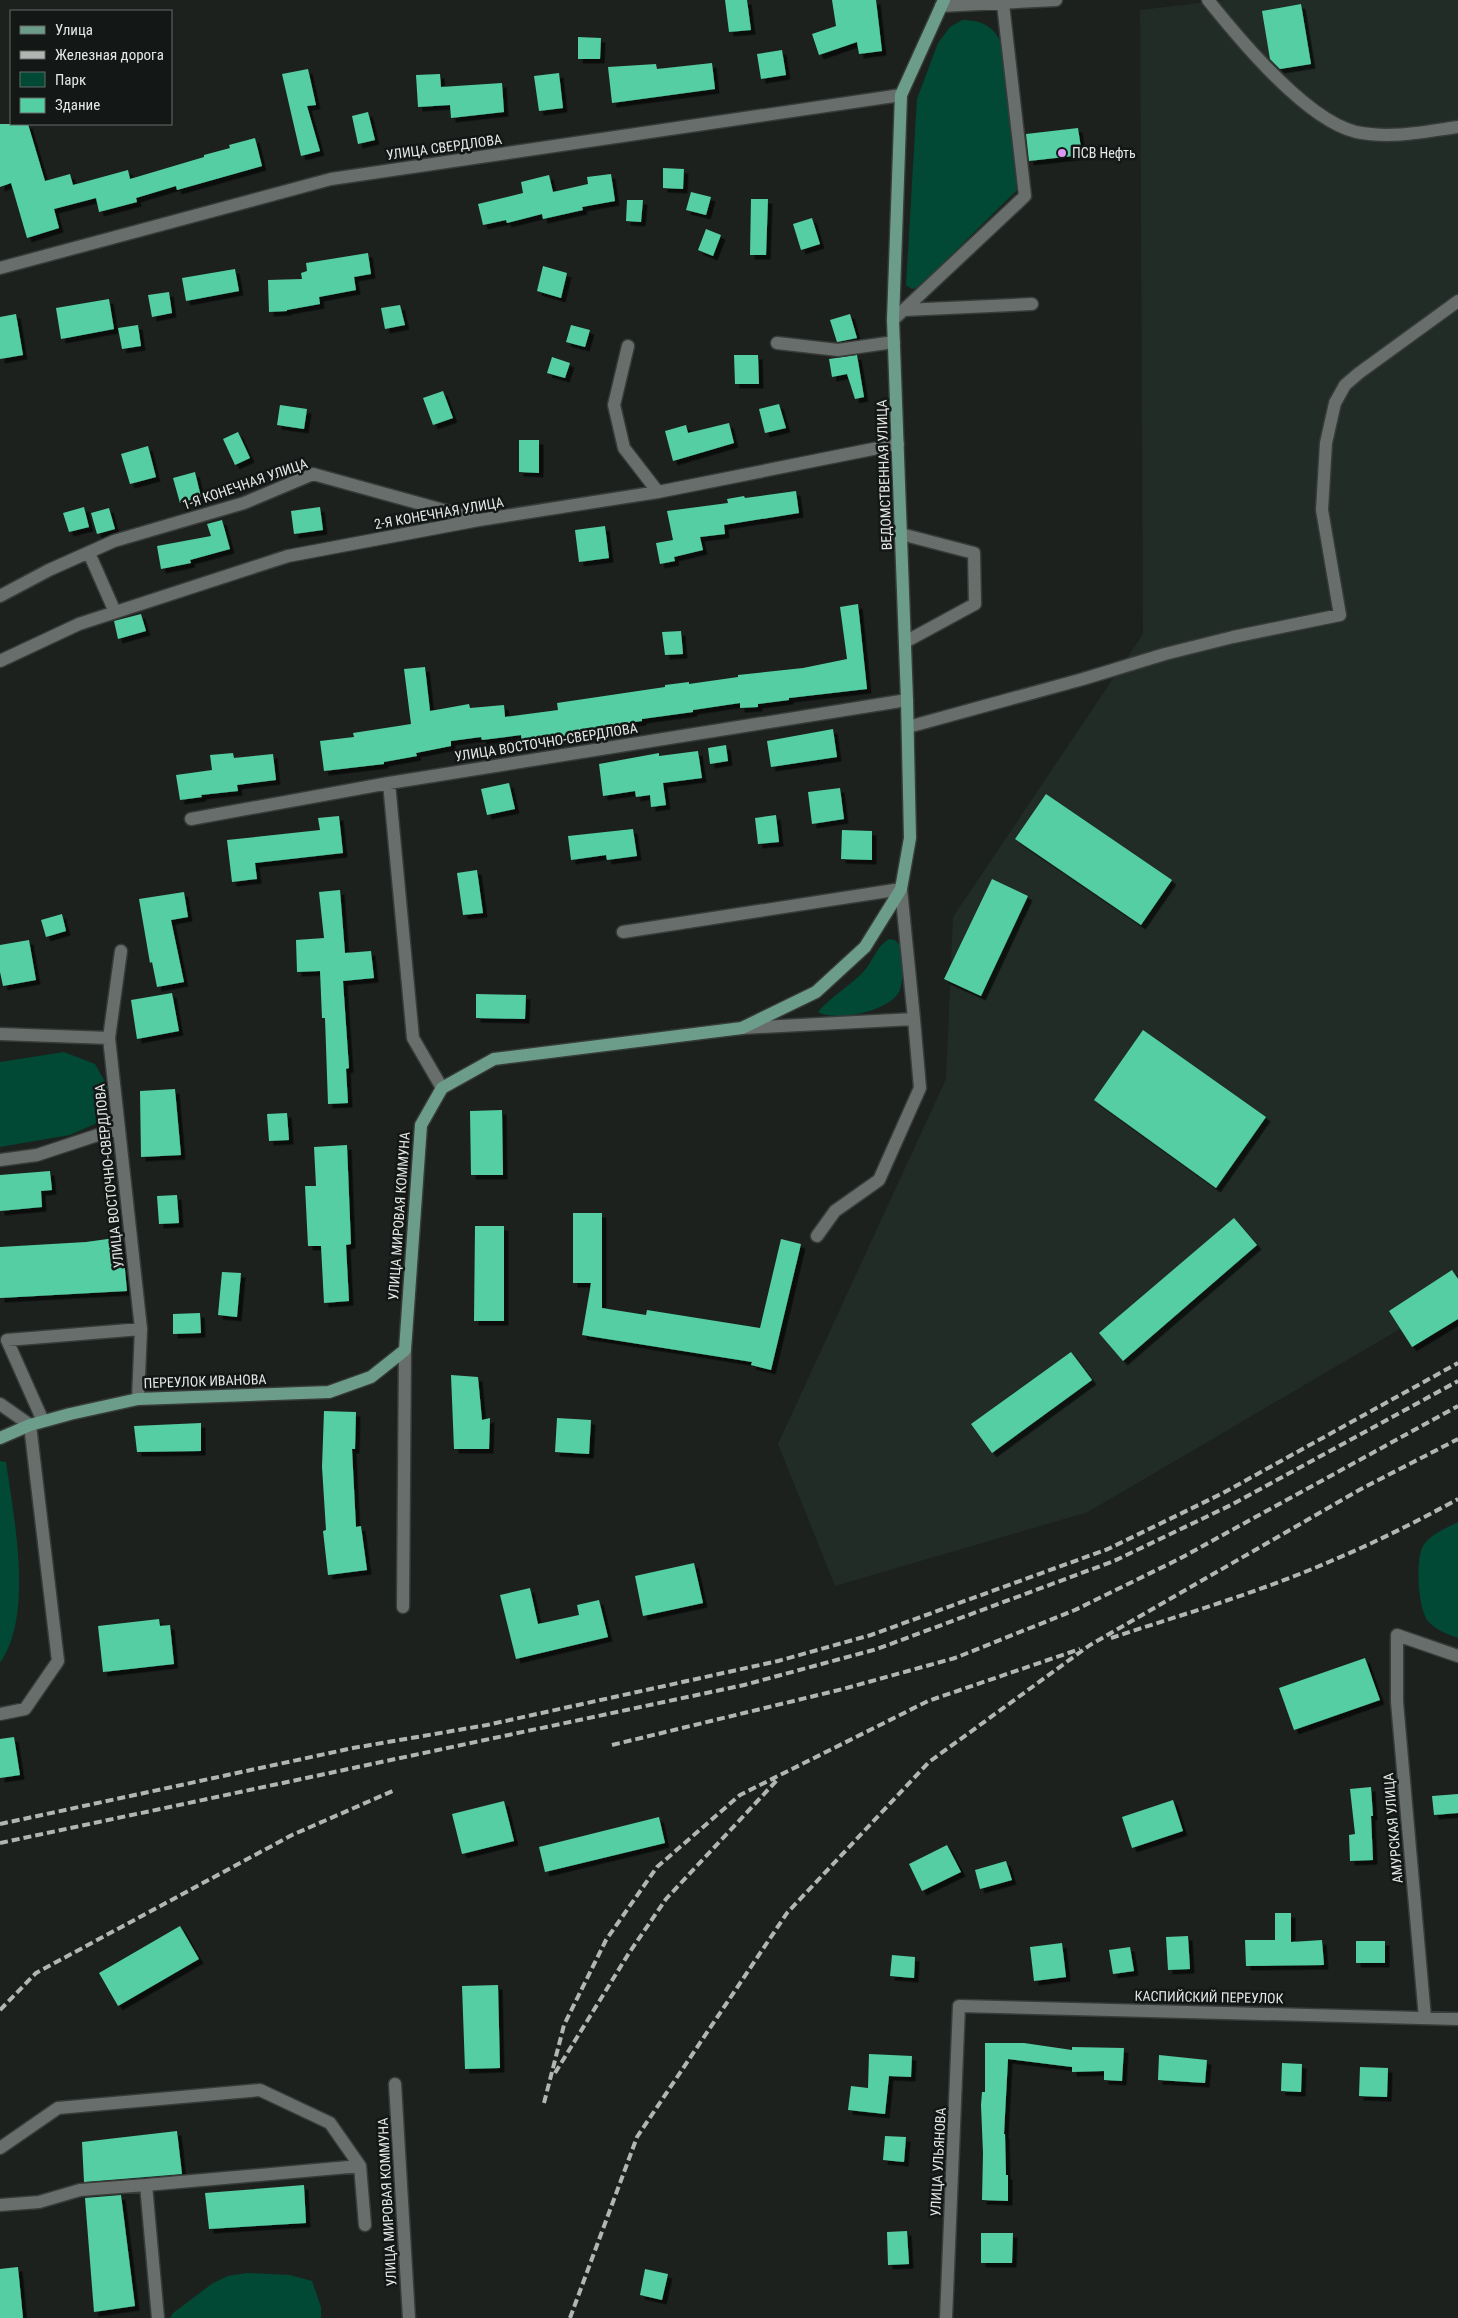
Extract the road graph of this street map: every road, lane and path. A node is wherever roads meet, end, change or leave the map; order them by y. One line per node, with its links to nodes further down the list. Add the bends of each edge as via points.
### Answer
1 (1056, 0): 4 (street)
2 (1208, 0): 6 (street, via 1278,78 1299,99 1329,121 1355,131 1375,134 1406,134)
3 (943, 3): 4 (street); 5 (main road, ВЕДОМСТВЕННАЯ УЛИЦА)
4 (1003, 4): 10 (street, via 1025,196)
5 (901, 95): 7 (street, УЛИЦА СВЕРДЛОВА, via 331,179); 11 (main road, ВЕДОМСТВЕННАЯ УЛИЦА)
6 (1458, 127)
7 (0, 268)
8 (1458, 301): 25 (street, via 1359,373 1345,385 1335,403 1326,443 1322,510 1340,615 1165,654)
9 (1032, 304): 10 (street)
10 (904, 310): 11 (street)
11 (893, 320): 12 (main road, ВЕДОМСТВЕННАЯ УЛИЦА)
12 (894, 342): 13 (street, via 838,350); 15 (main road, ВЕДОМСТВЕННАЯ УЛИЦА)
13 (777, 343)
14 (628, 346): 16 (street, via 614,405 624,448)
15 (898, 444): 16 (street, 2-Я КОНЕЧНАЯ УЛИЦА); 18 (main road, ВЕДОМСТВЕННАЯ УЛИЦА)
16 (658, 492): 17 (street, 2-Я КОНЕЧНАЯ УЛИЦА)
17 (479, 520): 19 (street, 1-Я КОНЕЧНАЯ УЛИЦА, via 313,474 244,503 114,541); 21 (street, 2-Я КОНЕЧНАЯ УЛИЦА, via 288,556)
18 (901, 534): 22 (main road, ВЕДОМСТВЕННАЯ УЛИЦА); 22 (street, via 974,554 975,604)
19 (88, 553): 20 (street, 1-Я КОНЕЧНАЯ УЛИЦА); 21 (street)
20 (0, 596)
21 (115, 612): 23 (street, 2-Я КОНЕЧНАЯ УЛИЦА, via 79,624)
22 (905, 642): 24 (main road, ВЕДОМСТВЕННАЯ УЛИЦА)
23 (0, 661)
24 (907, 700): 25 (main road, ВЕДОМСТВЕННАЯ УЛИЦА); 26 (street, УЛИЦА ВОСТОЧНО-СВЕРДЛОВА)
25 (908, 727): 28 (main road, ВЕДОМСТВЕННАЯ УЛИЦА, via 910,838)
26 (390, 783): 27 (street, УЛИЦА ВОСТОЧНО-СВЕРДЛОВА); 35 (street, via 413,1038)
27 (191, 819)
28 (901, 889): 29 (street); 31 (street); 32 (main road, ВЕДОМСТВЕННАЯ УЛИЦА, via 865,947 816,992)
29 (623, 932)
30 (121, 950): 34 (street, УЛИЦА ВОСТОЧНО-СВЕРДЛОВА)
31 (914, 1019): 32 (street); 38 (street, via 920,1088 879,1180 835,1211)
32 (742, 1028): 35 (main road, ВЕДОМСТВЕННАЯ УЛИЦА, via 494,1059)
33 (0, 1034): 34 (street)
34 (109, 1038): 36 (street, УЛИЦА ВОСТОЧНО-СВЕРДЛОВА)
35 (442, 1088): 40 (main road, УЛИЦА МИРОВАЯ КОММУНА, via 421,1125)
36 (119, 1128): 37 (street, via 37,1155); 39 (street, УЛИЦА ВОСТОЧНО-СВЕРДЛОВА)
37 (0, 1160)
38 (817, 1236)
39 (140, 1329): 41 (street, УЛИЦА ВОСТОЧНО-СВЕРДЛОВА); 43 (street, via 7,1340)
40 (405, 1350): 41 (main road, ПЕРЕУЛОК ИВАНОВА, via 371,1377 329,1392); 46 (street, УЛИЦА МИРОВАЯ КОММУНА)
41 (138, 1399): 43 (main road, ПЕРЕУЛОК ИВАНОВА)
42 (0, 1404): 44 (street)
43 (43, 1421): 44 (main road, ПЕРЕУЛОК ИВАНОВА)
44 (30, 1425): 45 (main road, ПЕРЕУЛОК ИВАНОВА); 48 (street, via 58,1661 25,1709)
45 (0, 1438)
46 (404, 1606)
47 (1458, 1656): 50 (street, АМУРСКАЯ УЛИЦА, via 1397,1635 1397,1702)
48 (0, 1714)
49 (959, 2006): 50 (street, КАСПИЙСКИЙ ПЕРЕУЛОК); 60 (street, УЛИЦА УЛЬЯНОВА)
50 (1425, 2018): 51 (street, КАСПИЙСКИЙ ПЕРЕУЛОК)
51 (1458, 2019)
52 (395, 2084): 59 (street, УЛИЦА МИРОВАЯ КОММУНА)
53 (0, 2148): 54 (street, via 58,2108 260,2090 330,2123)
54 (360, 2166): 55 (street); 57 (street)
55 (146, 2184): 56 (street, via 80,2190 39,2202); 58 (street)
56 (0, 2205)
57 (365, 2225)
58 (158, 2318)
59 (409, 2318)
60 (946, 2318)

